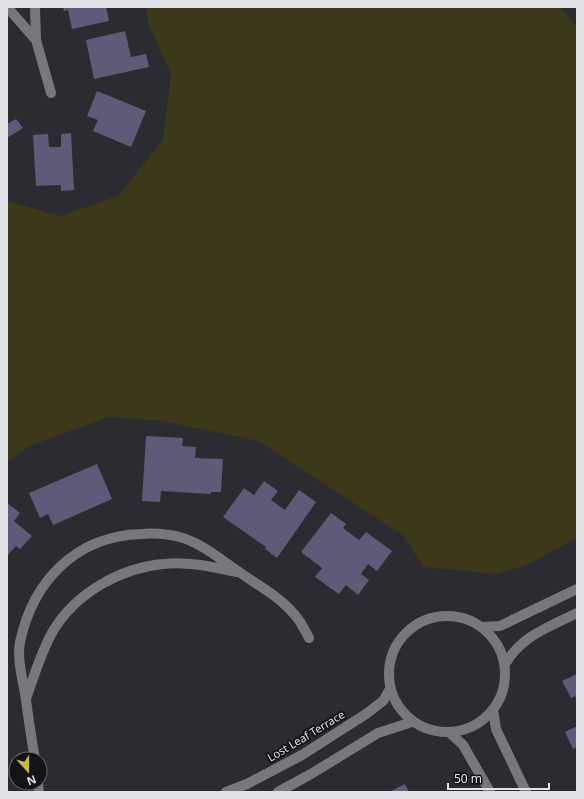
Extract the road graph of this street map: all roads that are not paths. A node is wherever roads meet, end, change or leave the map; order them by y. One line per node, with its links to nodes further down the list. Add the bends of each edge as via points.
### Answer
1 (8, 7): 3 (street)
2 (36, 7): 3 (street)
3 (36, 40): 4 (street)
4 (51, 93)
5 (240, 573): 9 (street, via 264,588 296,615); 12 (street, via 206,566 164,563 125,573 101,584 86,593 53,630); 12 (street, via 206,549 182,538 156,533 130,534 102,540 83,548 63,562 34,600 20,643 20,664)
6 (577, 589): 8 (street, via 500,626)
7 (577, 612): 10 (street, via 529,637 514,650)
8 (482, 627): 10 (street, via 496,642); 11 (street, via 456,616 441,616 416,624 395,648 388,675)
9 (309, 638)
10 (504, 664): 13 (street, via 504,688)
11 (390, 689): 14 (street, via 396,703); 17 (street, Lost Leaf Terrace, via 383,701 366,714 302,755)
12 (26, 701): 16 (street)
13 (493, 710): 15 (street, via 474,726); 20 (street, via 496,729)
14 (412, 722): 15 (street, via 426,729); 18 (street, via 378,733)
15 (450, 733): 19 (street, via 463,745)
16 (34, 751)
17 (226, 792)
18 (278, 792)
19 (490, 792)
20 (526, 792)

